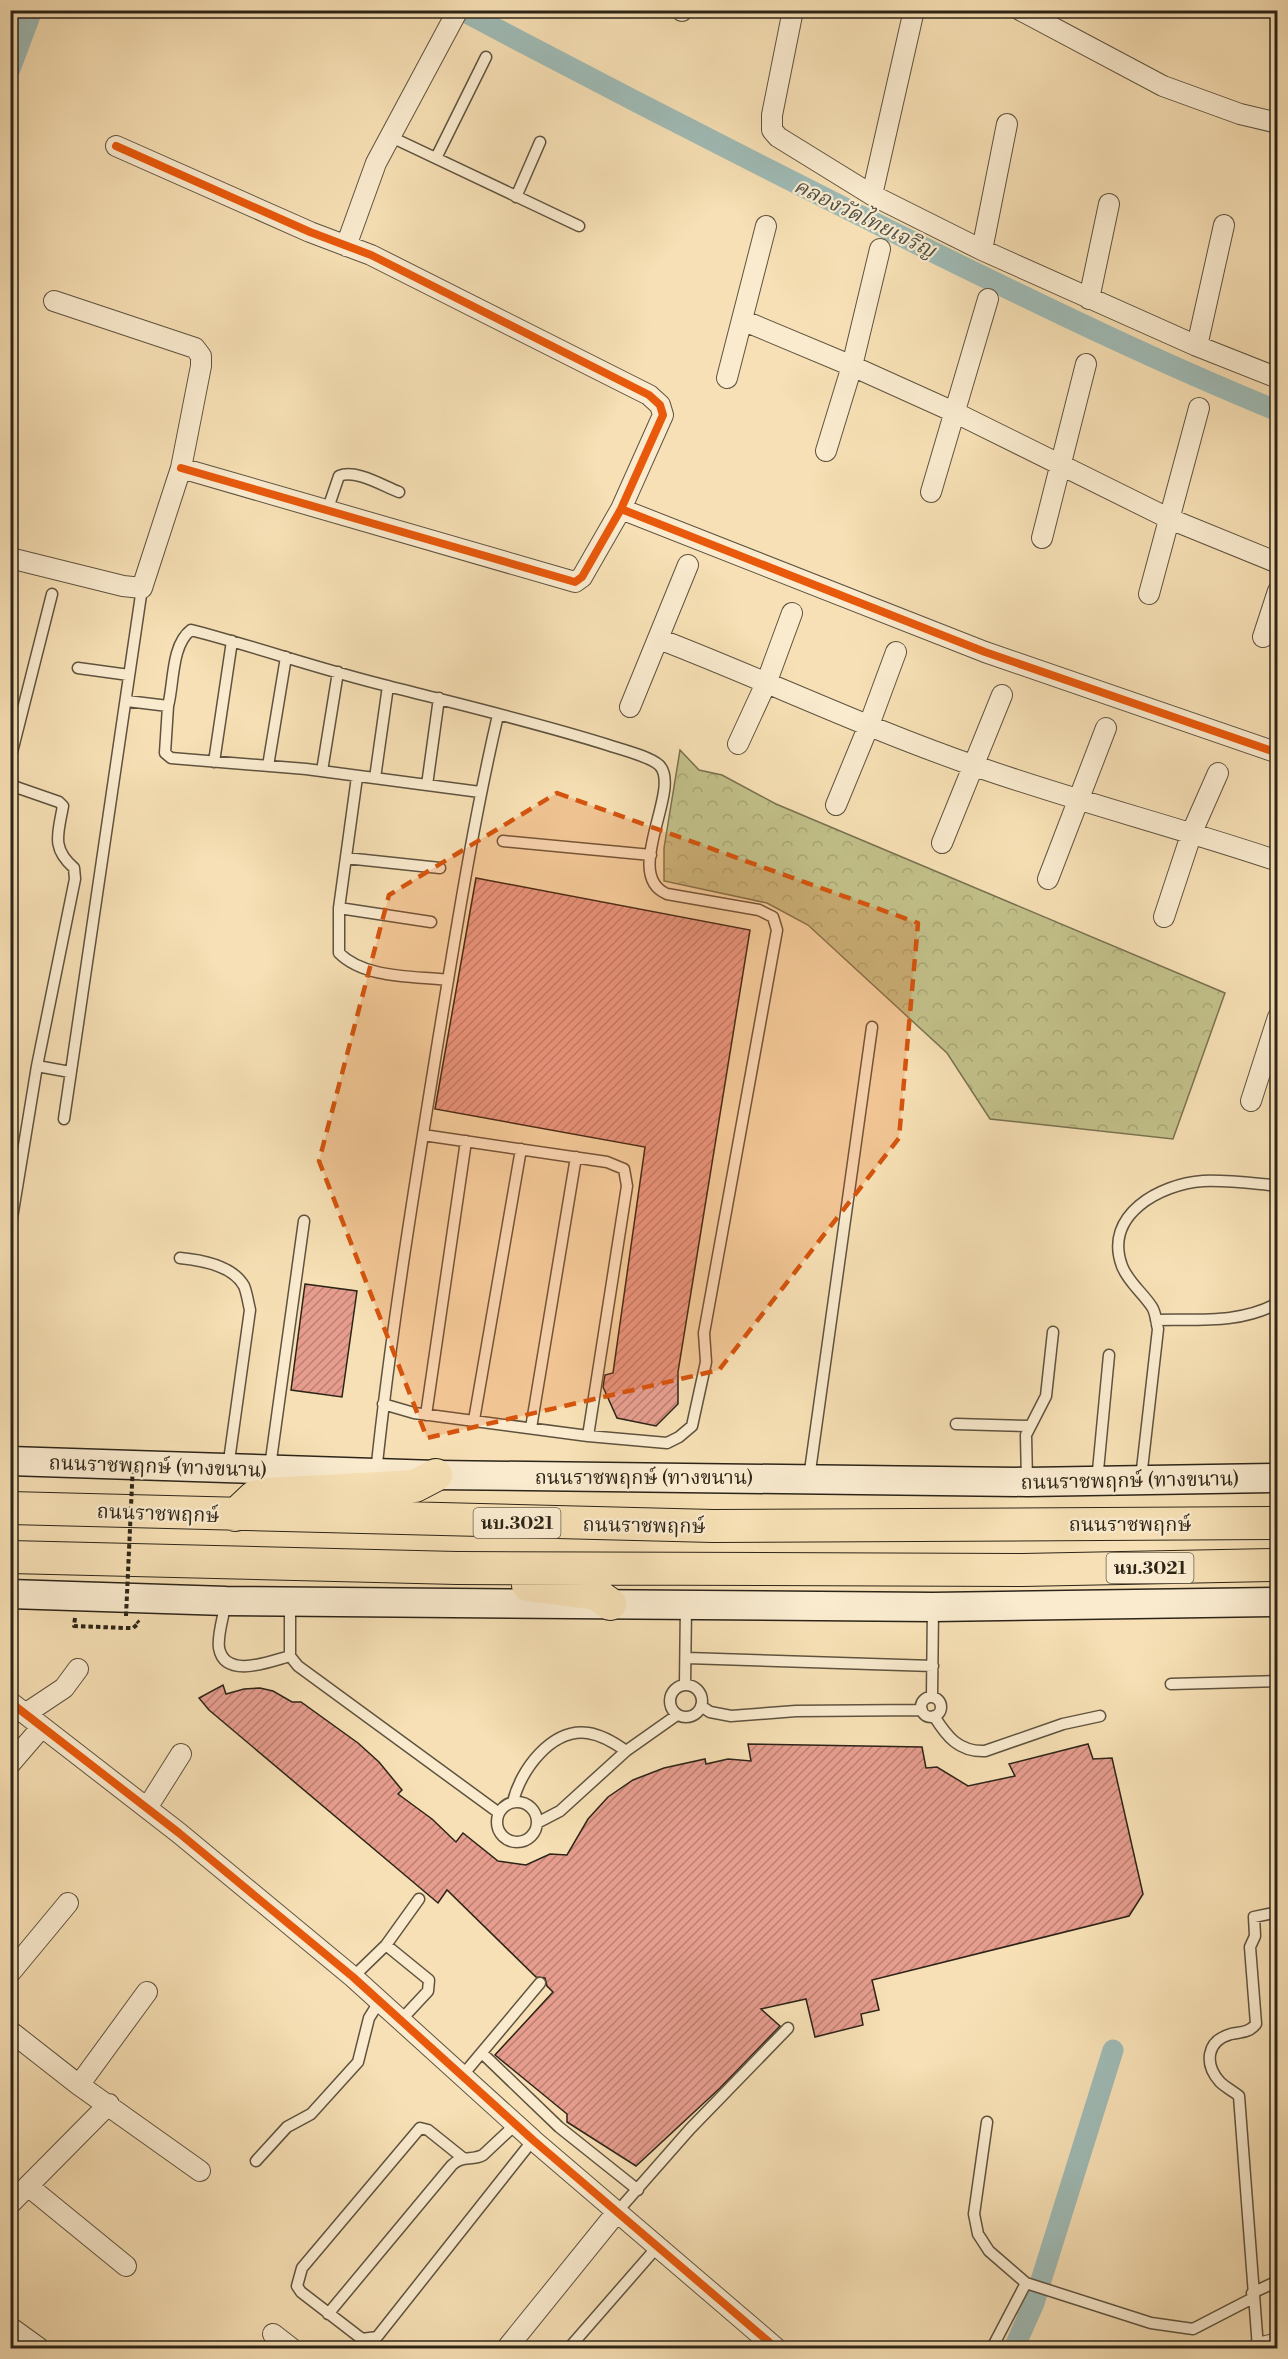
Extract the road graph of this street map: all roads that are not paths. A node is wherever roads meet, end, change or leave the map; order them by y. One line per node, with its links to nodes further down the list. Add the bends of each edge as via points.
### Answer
1 (793, 10): 12 (street, via 772,130)
2 (914, 10): 12 (street)
3 (1020, 10): 6 (street, via 1163,86 1240,114)
4 (454, 16): 8 (street)
5 (486, 57): 11 (lane)
6 (1278, 123)
7 (1007, 124): 20 (street)
8 (389, 136): 11 (lane); 18 (street)
9 (540, 142): 13 (lane)
10 (116, 146): 18 (street)
11 (436, 158): 13 (lane)
12 (872, 195): 20 (street)
13 (516, 197): 16 (lane)
14 (1109, 204): 22 (street)
15 (1224, 225): 25 (street)
16 (579, 226)
17 (766, 226): 24 (street)
18 (346, 246): 37 (street, via 649,394 660,405 663,416)
19 (880, 249): 27 (street)
20 (982, 250): 22 (street)
21 (988, 299): 31 (street)
22 (1089, 299): 25 (street)
23 (54, 302): 34 (street, via 195,348 201,356 201,366)
24 (742, 320): 27 (street); 28 (street)
25 (1197, 346): 29 (street)
26 (1086, 364): 33 (street)
27 (852, 366): 31 (street); 32 (street)
28 (727, 378)
29 (1278, 378)
30 (1199, 408): 39 (street)
31 (954, 412): 33 (street); 36 (street)
32 (826, 451)
33 (1061, 466): 39 (street); 40 (street)
34 (181, 468): 38 (street); 44 (street)
35 (399, 492): 38 (lane, via 356,475 343,474 334,484)
36 (931, 492)
37 (621, 509): 38 (street, via 582,577 575,582); 68 (street, via 985,652)
38 (327, 511)
39 (1170, 519): 42 (street); 47 (street)
40 (1042, 538)
41 (10, 558): 44 (street)
42 (1278, 562)
43 (688, 565): 50 (street)
44 (142, 588): 56 (lane)
45 (1278, 591): 49 (street)
46 (52, 594): 69 (lane)
47 (1149, 594)
48 (792, 613): 57 (street)
49 (1263, 637)
50 (660, 639): 57 (street); 63 (street)
51 (232, 641): 53 (lane); 62 (lane, via 191,630 184,635); 70 (lane)
52 (896, 652): 65 (street)
53 (286, 657): 55 (lane); 71 (lane)
54 (78, 668): 56 (lane)
55 (338, 672): 58 (lane); 73 (lane)
56 (129, 675): 61 (lane)
57 (767, 681): 65 (street); 67 (street)
58 (388, 686): 60 (lane); 76 (lane)
59 (1002, 695): 72 (street)
60 (439, 698): 64 (lane); 78 (lane)
61 (127, 701): 62 (lane); 97 (lane)
62 (168, 706): 70 (lane, via 164,740 167,756)
63 (630, 707)
64 (498, 715): 79 (lane); 85 (lane, via 553,728 658,764 665,775 665,787)
65 (869, 725): 72 (street); 81 (street)
66 (1106, 728): 80 (street)
67 (738, 744)
68 (1278, 753)
69 (10, 760)
70 (214, 762): 71 (lane)
71 (268, 766): 73 (lane)
72 (973, 766): 80 (street); 84 (street)
73 (322, 771): 75 (lane)
74 (1218, 773): 82 (street)
75 (357, 777): 76 (lane); 86 (lane)
76 (375, 778): 78 (lane)
77 (10, 785): 96 (lane, via 63,806 57,847 74,868)
78 (427, 785): 79 (lane)
79 (480, 792): 93 (lane)
80 (1077, 800): 82 (street); 89 (street)
81 (836, 805)
82 (1192, 832): 87 (street); 91 (street)
83 (503, 841): 85 (lane)
84 (942, 843)
85 (651, 855): 118 (lane, via 651,878 660,891 759,910 773,917 777,930 704,1333 706,1362 692,1426 668,1443)
86 (346, 858): 88 (lane); 90 (lane)
87 (1278, 861)
88 (440, 868)
89 (1048, 879)
90 (339, 908): 92 (lane); 93 (lane, via 339,953 348,962 368,970)
91 (1164, 917)
92 (431, 922)
93 (448, 980): 100 (lane)
94 (1278, 1017): 98 (street)
95 (872, 1027): 124 (lane)
96 (38, 1066): 97 (lane); 106 (lane)
97 (70, 1072): 99 (lane)
98 (1251, 1101)
99 (64, 1119)
100 (423, 1135): 101 (lane); 112 (lane)
101 (466, 1141): 102 (lane); 113 (lane)
102 (521, 1149): 103 (lane); 114 (lane)
103 (576, 1157): 117 (lane); 118 (lane, via 624,1169 627,1186)
104 (1278, 1188): 109 (lane, via 1202,1181 1165,1191 1134,1208 1119,1231 1122,1266 1153,1308)
105 (304, 1221): 121 (lane)
106 (10, 1230)
107 (180, 1258): 120 (lane, via 202,1260 235,1275 244,1287 250,1310)
108 (1278, 1303): 109 (lane, via 1246,1316)
109 (1156, 1320): 127 (lane)
110 (1053, 1332): 116 (lane, via 1046,1396)
111 (1108, 1355): 126 (lane)
112 (383, 1404): 113 (lane); 122 (lane)
113 (426, 1415): 114 (lane)
114 (474, 1420): 117 (lane)
115 (956, 1424): 116 (lane)
116 (1029, 1426): 128 (lane)
117 (531, 1428): 118 (lane)
118 (588, 1436)
119 (10, 1461): 120 (main road, ถนนราชพฤกษ์ (ทางขนาน))
120 (228, 1468): 121 (main road, ถนนราชพฤกษ์ (ทางขนาน))
121 (269, 1470): 122 (main road, ถนนราชพฤกษ์ (ทางขนาน))
122 (376, 1473): 123 (main road, ถนนราชพฤกษ์ (ทางขนาน))
123 (436, 1475): 124 (main road, ถนนราชพฤกษ์ (ทางขนาน)); 130 (main road, via 415,1486 268,1494 254,1497)
124 (809, 1478): 128 (main road, ถนนราชพฤกษ์ (ทางขนาน))
125 (1278, 1478): 127 (main road, ถนนราชพฤกษ์ (ทางขนาน))
126 (1097, 1481): 127 (main road, ถนนราชพฤกษ์ (ทางขนาน)); 128 (main road, ถนนราชพฤกษ์ (ทางขนาน))
127 (1140, 1481)
128 (1027, 1482)
129 (10, 1508): 130 (main road, ถนนราชพฤกษ์ / นบ.3021)
130 (235, 1515): 131 (main road, ถนนราชพฤกษ์ / นบ.3021, via 713,1526)
131 (1278, 1523)
132 (10, 1557): 134 (main road, นบ.3021)
133 (1278, 1565): 134 (main road, นบ.3021, via 1022,1570)
134 (456, 1569): 140 (main road, via 482,1580 596,1594)
135 (10, 1594): 136 (main road, นบ.3021)
136 (226, 1601): 137 (main road, นบ.3021); 142 (lane, via 219,1648 225,1660 248,1666)
137 (290, 1601): 140 (main road, นบ.3021); 142 (lane)
138 (1278, 1602): 141 (main road, นบ.3021)
139 (686, 1603): 140 (main road, นบ.3021); 141 (main road, นบ.3021); 143 (lane)
140 (610, 1604)
141 (933, 1607): 144 (lane)
142 (290, 1656): 162 (lane, via 310,1676)
143 (687, 1658): 144 (lane); 148 (lane)
144 (933, 1666): 149 (lane)
145 (78, 1669): 151 (street, via 64,1688)
146 (1278, 1681): 147 (lane)
147 (1171, 1684)
148 (685, 1685): 150 (lane, via 700,1694); 153 (lane, via 670,1697 672,1710)
149 (932, 1697): 152 (lane, via 923,1700); 154 (lane, via 940,1703)
150 (701, 1706): 152 (lane, via 731,1716); 153 (lane, via 691,1716)
151 (17, 1708): 156 (street)
152 (922, 1710): 154 (lane)
153 (677, 1714): 157 (lane)
154 (934, 1716): 155 (lane, via 947,1736 972,1751)
155 (1100, 1716)
156 (41, 1728): 159 (street); 161 (street)
157 (626, 1751): 160 (lane, via 586,1733 560,1739 545,1749 523,1775); 163 (lane, via 560,1811)
158 (181, 1754): 161 (street)
159 (10, 1764)
160 (513, 1802): 162 (lane); 163 (lane, via 530,1806)
161 (147, 1808): 169 (street)
162 (500, 1813): 163 (lane, via 499,1830 512,1842 529,1838)
163 (537, 1822)
164 (419, 1899): 167 (lane)
165 (68, 1903): 168 (street)
166 (1278, 1912): 194 (lane, via 1254,1917 1255,1936 1250,1947 1256,2024 1250,2031 1227,2035 1212,2045 1209,2054 1221,2082 1239,2096)
167 (386, 1945): 169 (lane); 173 (lane, via 429,1980 428,1990)
168 (10, 1974)
169 (353, 1977): 172 (street)
170 (540, 1983): 176 (lane)
171 (147, 1992): 178 (street)
172 (379, 2002): 173 (street); 184 (lane, via 369,2018 358,2062 311,2114 287,2127)
173 (401, 2020): 177 (street)
174 (788, 2028): 187 (lane, via 690,2129)
175 (10, 2031): 178 (street)
176 (482, 2053): 177 (lane); 187 (lane, via 559,2127)
177 (462, 2076): 181 (street)
178 (79, 2085): 179 (street)
179 (109, 2104): 185 (street); 186 (street)
180 (987, 2122): 193 (lane, via 974,2214 978,2234 989,2251)
181 (516, 2124): 182 (street); 183 (lane, via 483,2155)
182 (533, 2140): 189 (street); 195 (lane, via 377,2337 362,2339)
183 (462, 2158): 195 (lane, via 452,2165); 195 (lane, via 428,2130 420,2128 415,2133 302,2268 297,2286)
184 (256, 2161)
185 (200, 2171)
186 (28, 2186): 188 (street); 191 (street)
187 (638, 2190): 189 (lane)
188 (10, 2204)
189 (617, 2212): 190 (street); 203 (street)
190 (658, 2246): 199 (lane); 204 (street)
191 (126, 2266)
192 (1278, 2281): 194 (lane)
193 (1026, 2283): 194 (lane, via 1152,2323 1193,2329); 205 (lane)
194 (1253, 2296): 200 (lane)
195 (328, 2314)
196 (10, 2327): 201 (street)
197 (273, 2334): 202 (street)
198 (1278, 2343): 200 (street)
199 (576, 2346)
200 (1258, 2348)
201 (39, 2349)
202 (291, 2349)
203 (507, 2349)
204 (776, 2349)
205 (992, 2349)

